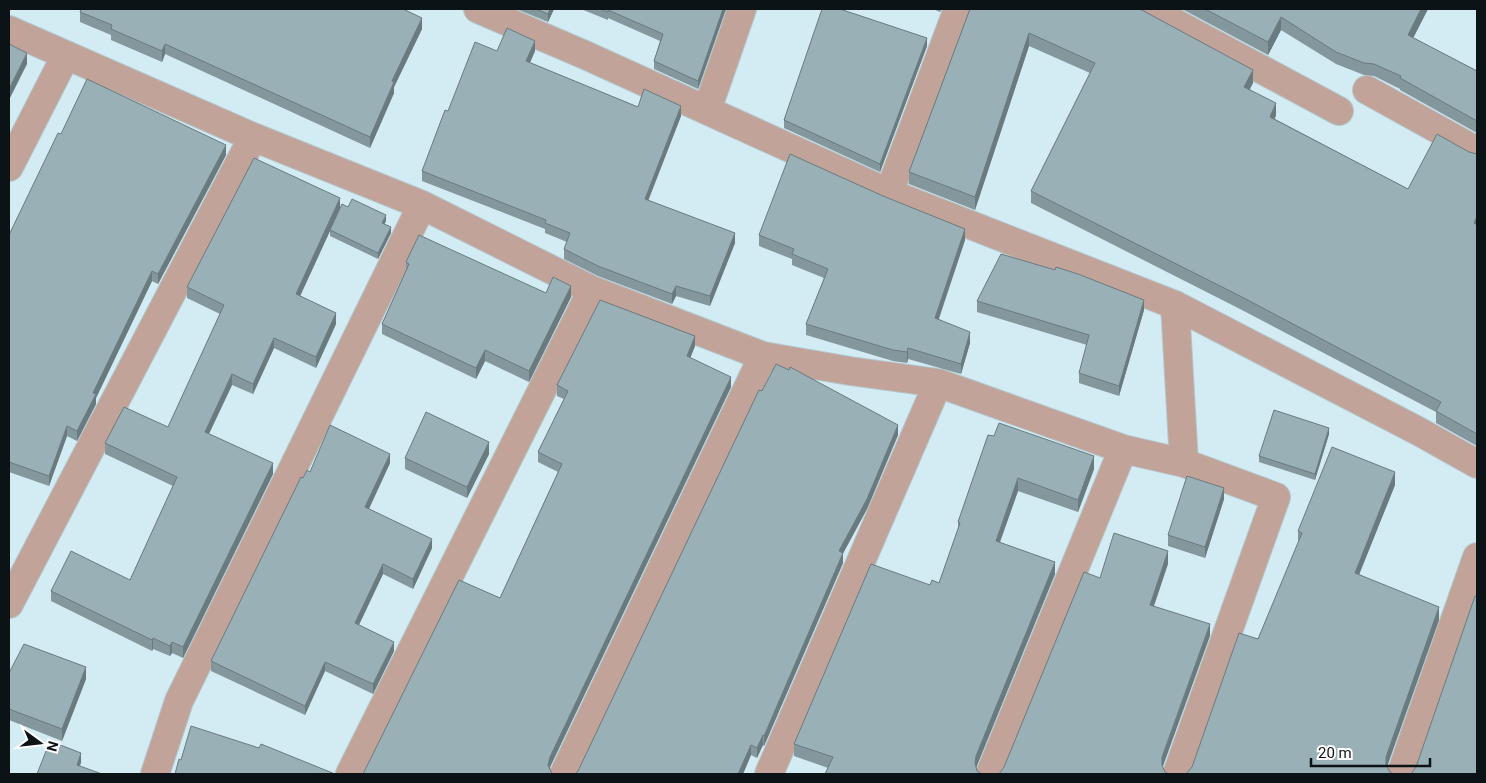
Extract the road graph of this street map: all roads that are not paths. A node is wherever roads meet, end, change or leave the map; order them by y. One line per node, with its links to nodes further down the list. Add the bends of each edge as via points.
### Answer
1 (478, 9): 8 (street)
2 (742, 9): 8 (street)
3 (958, 9): 13 (street)
4 (1149, 9): 9 (street)
5 (9, 30): 6 (street)
6 (66, 55): 10 (street); 12 (street)
7 (1367, 90): 11 (street)
8 (707, 110): 13 (street)
9 (1339, 111)
10 (253, 138): 14 (street); 23 (street)
11 (1477, 151)
12 (9, 167)
13 (889, 192): 16 (street)
14 (422, 205): 15 (street); 24 (street, via 179,701)
15 (592, 290): 17 (street); 25 (street)
16 (1175, 305): 20 (street); 21 (street)
17 (763, 356): 18 (street); 26 (street)
18 (938, 383): 19 (street); 27 (street)
19 (1123, 448): 20 (street); 28 (street)
20 (1184, 463): 29 (street, via 1276,497)
21 (1477, 464)
22 (1477, 557): 30 (street)
23 (9, 604)
24 (155, 774)
25 (350, 774)
26 (564, 774)
27 (769, 774)
28 (990, 774)
29 (1177, 774)
30 (1401, 774)

